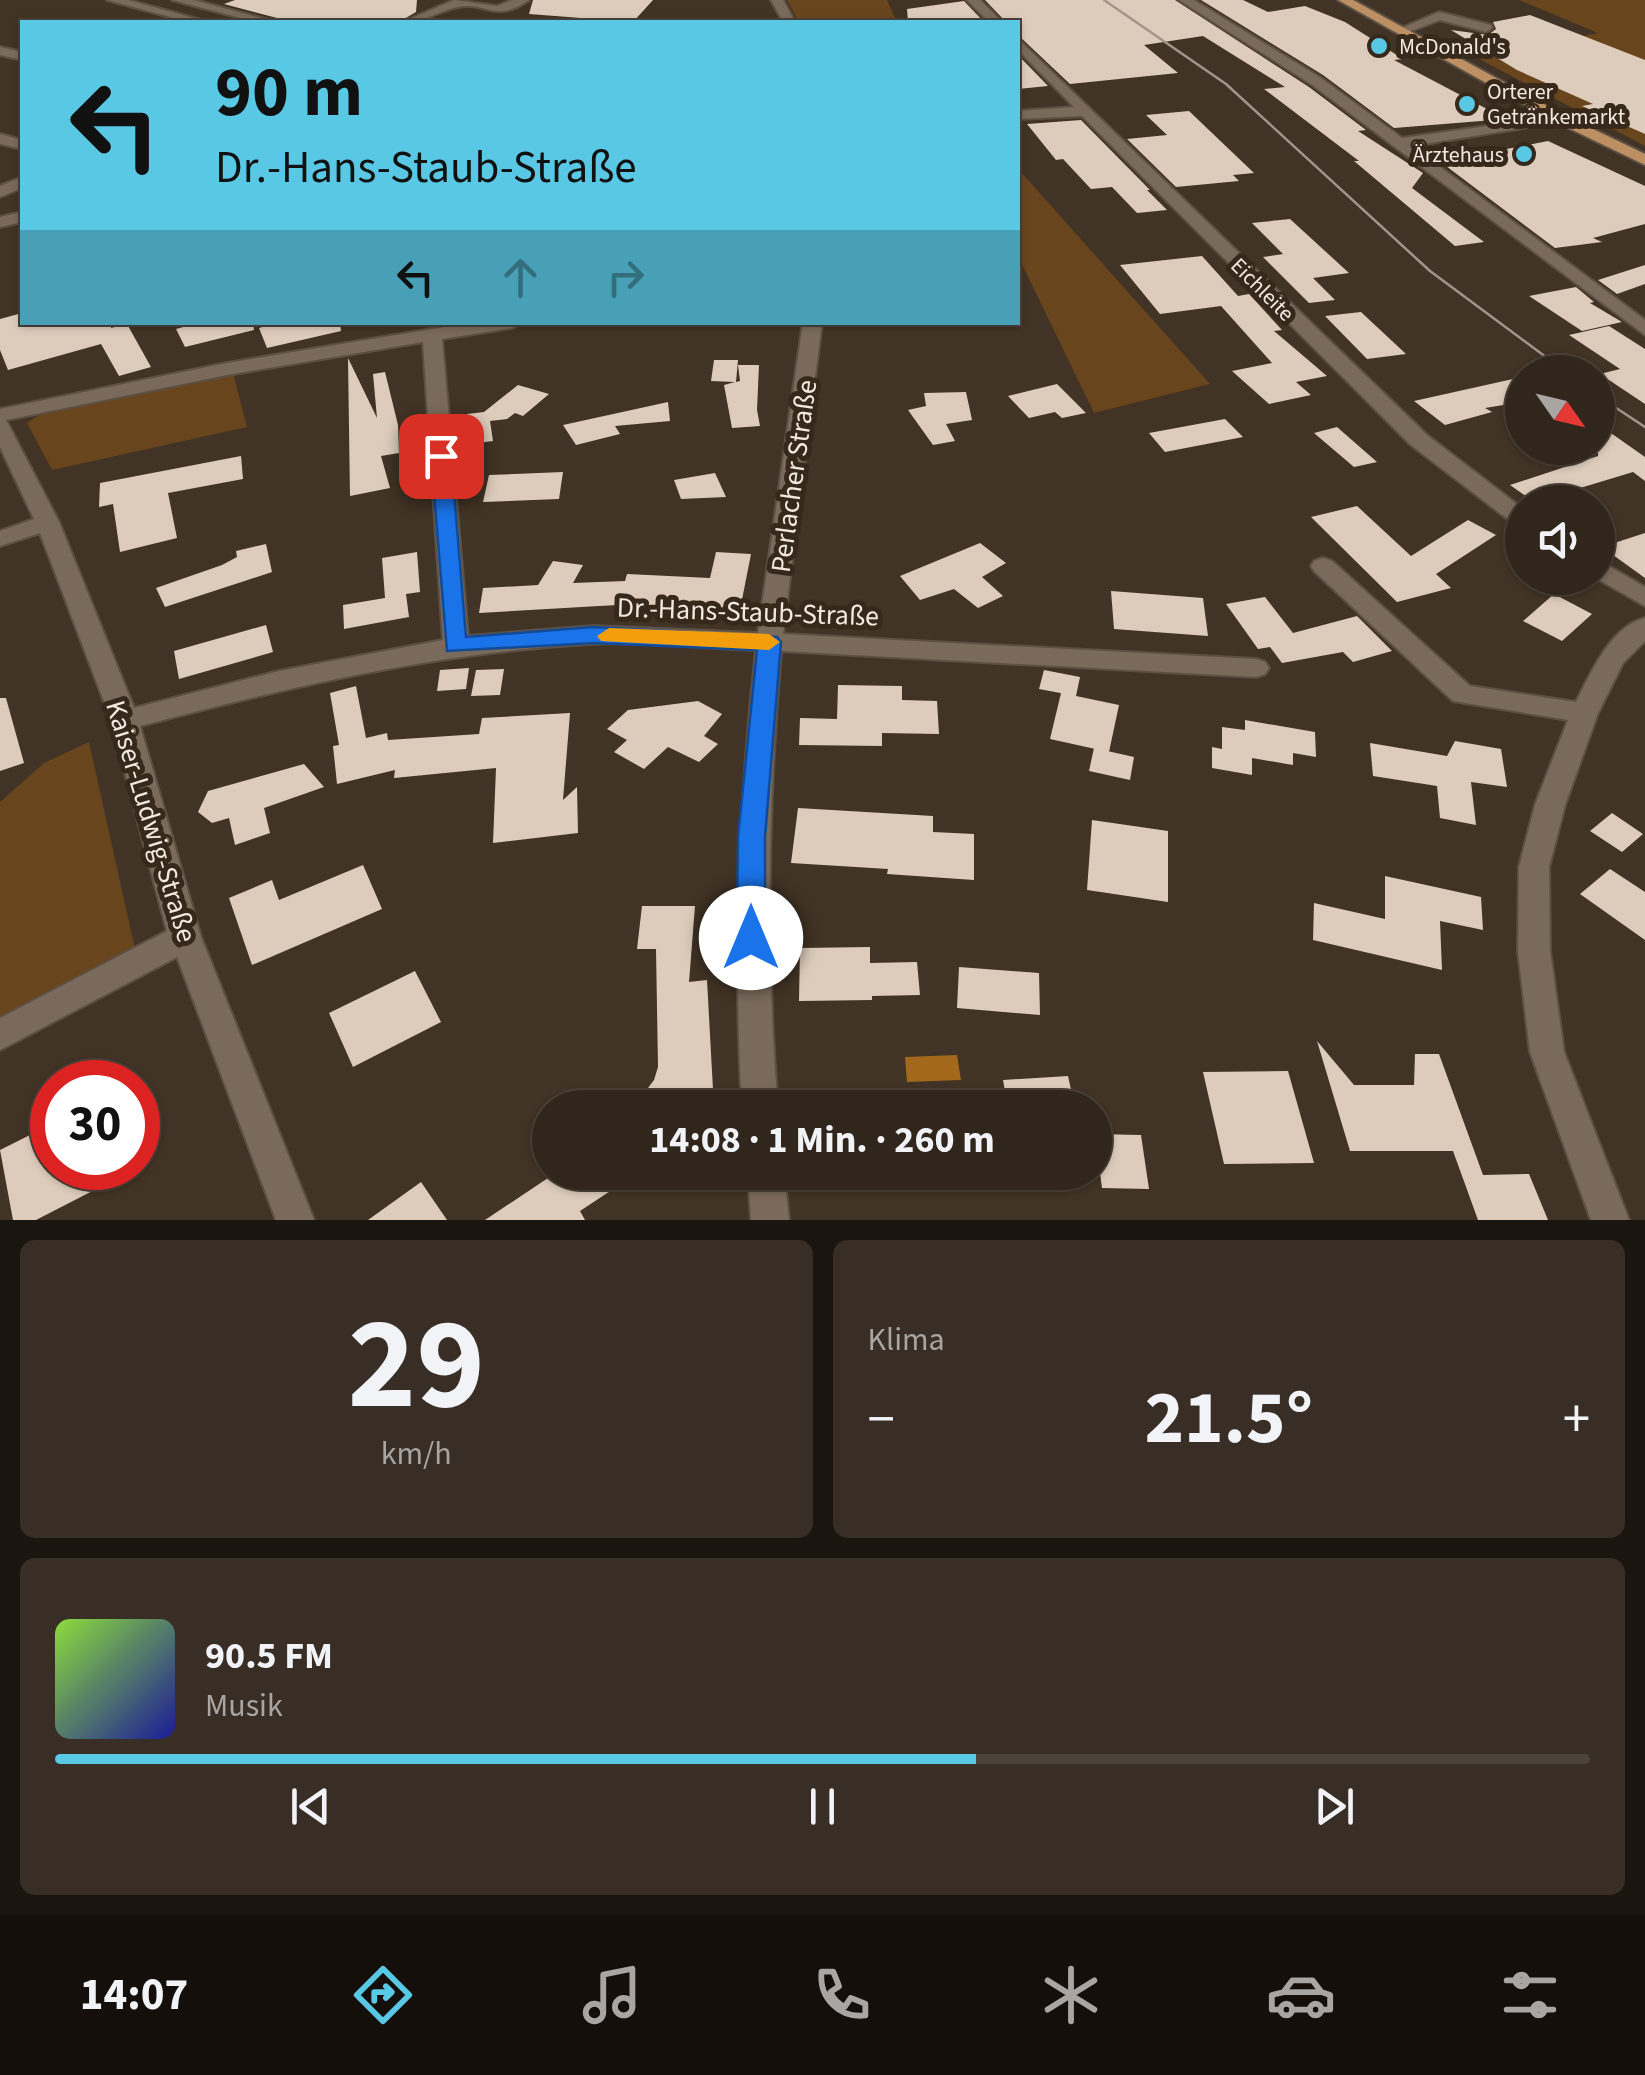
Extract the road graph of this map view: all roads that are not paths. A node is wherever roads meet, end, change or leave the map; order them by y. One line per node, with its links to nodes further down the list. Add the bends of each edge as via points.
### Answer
1 (113, 0): 9 (street)
2 (178, 0): 10 (street)
3 (523, 0): 8 (street)
4 (973, 0): 13 (street)
5 (1185, 0): 20 (street, via 1286,60)
6 (1344, 0): 15 (main road)
7 (456, 1): 8 (street); 11 (street)
8 (498, 10): 12 (street)
9 (196, 20)
10 (262, 20)
11 (413, 20)
12 (502, 20)
13 (994, 20)
14 (1486, 28): 15 (street, via 1439,16)
15 (1403, 30): 19 (main road)
16 (1020, 46): 17 (street, Eichleite)
17 (1086, 110): 18 (street); 28 (street, Eichleite, via 1419,440)
18 (1020, 115)
19 (1559, 118): 20 (street); 21 (main road)
20 (1400, 143): 24 (street)
21 (1645, 160)
22 (492, 325): 25 (street)
23 (812, 325): 35 (street, Perlacher Straße)
24 (1645, 329)
25 (432, 334): 26 (street); 36 (street)
26 (0, 415)
27 (0, 425): 29 (street, Kaiser-Ludwig-Straße)
28 (1505, 505)
29 (48, 522): 30 (street); 39 (street, Kaiser-Ludwig-Straße)
30 (0, 539)
31 (1323, 566): 38 (street, via 1462,694)
32 (1615, 579): 33 (street)
33 (1645, 598)
34 (1645, 626): 38 (street, via 1612,658)
35 (769, 642): 36 (street, Dr.-Hans-Staub-Straße, via 593,635); 37 (street, Dr.-Hans-Staub-Straße); 42 (street, Perlacher Straße, via 751,837)
36 (456, 646): 39 (street, Dr.-Hans-Staub-Straße, via 279,680)
37 (1256, 668)
38 (1584, 714): 46 (street, via 1534,867 1534,951 1547,1052)
39 (125, 720): 40 (street, Kaiser-Ludwig-Straße)
40 (186, 937): 41 (street); 44 (street, Kaiser-Ludwig-Straße)
41 (0, 1035)
42 (758, 1090)
43 (768, 1190): 45 (street)
44 (295, 1220)
45 (770, 1220)
46 (1610, 1220)

